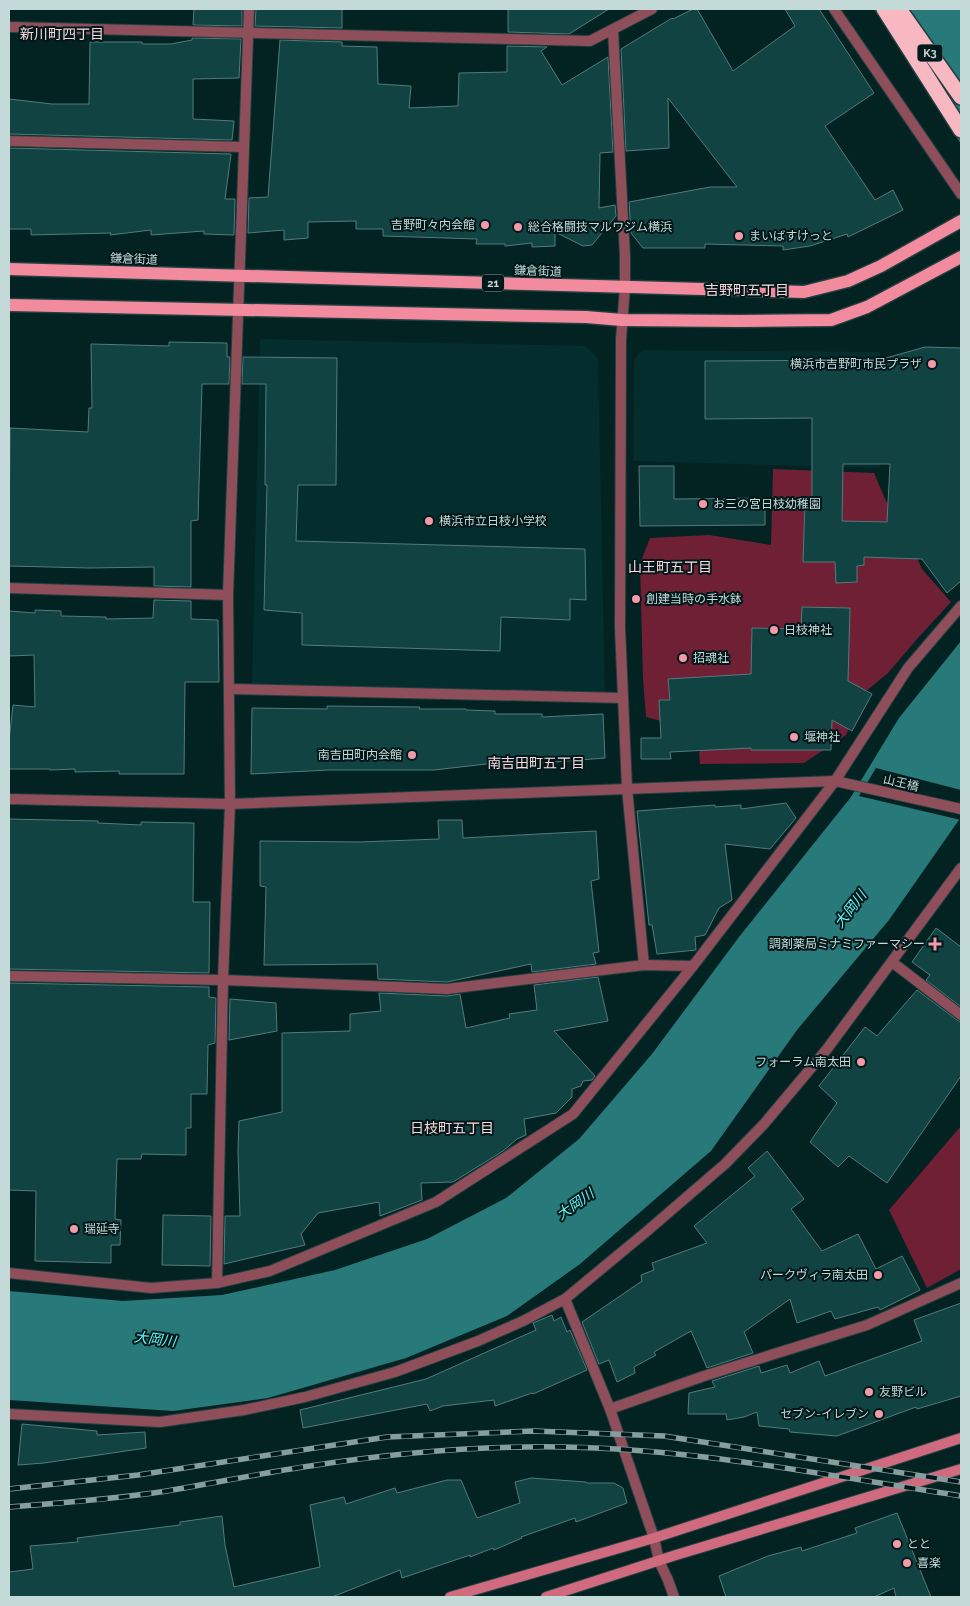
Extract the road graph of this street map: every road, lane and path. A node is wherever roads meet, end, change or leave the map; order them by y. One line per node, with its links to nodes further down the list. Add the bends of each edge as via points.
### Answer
1 (249, 9): 8 (street)
2 (652, 9): 7 (street)
3 (834, 9): 13 (street)
4 (884, 9): 10 (highway)
5 (899, 9): 9 (highway, K3)
6 (9, 27): 8 (street)
7 (613, 30): 8 (street, via 590,41); 18 (street)
8 (249, 33): 12 (street)
9 (961, 96)
10 (961, 130)
11 (9, 140): 12 (street)
12 (244, 148): 17 (street)
13 (961, 194)
14 (961, 221): 18 (main road, 鎌倉街道 / 21, via 848,281 804,292)
15 (961, 257): 21 (main road, via 867,307 831,320)
16 (9, 269): 17 (main road, 鎌倉街道 / 21)
17 (240, 276): 18 (main road, 鎌倉街道 / 21); 20 (street)
18 (625, 287): 21 (street)
19 (9, 305): 20 (main road)
20 (239, 310): 21 (main road, via 586,316); 23 (street)
21 (622, 320): 26 (street, via 620,628)
22 (9, 588): 23 (street)
23 (228, 595): 25 (street)
24 (961, 606): 27 (street, via 908,668)
25 (229, 689): 26 (street); 30 (street)
26 (623, 698): 28 (street)
27 (835, 781): 28 (street, 山王橋); 31 (street, 山王橋); 35 (street)
28 (626, 788): 30 (street, 山王橋); 34 (street)
29 (9, 800): 30 (street, 山王橋)
30 (230, 804): 37 (street)
31 (961, 809)
32 (961, 868): 33 (street)
33 (892, 962): 38 (street); 42 (street, via 827,1049 764,1124 725,1164)
34 (644, 965): 35 (street); 37 (street, via 447,989)
35 (693, 966): 40 (street, via 573,1114 436,1202 270,1271)
36 (9, 976): 37 (street)
37 (223, 980): 40 (street)
38 (961, 1015)
39 (9, 1273): 40 (street, via 151,1288)
40 (217, 1283)
41 (961, 1283): 43 (street, via 867,1325)
42 (565, 1299): 43 (street); 44 (street, via 478,1341 395,1372 244,1410 160,1422)
43 (610, 1409): 47 (street)
44 (9, 1414)
45 (961, 1438): 47 (main road)
46 (961, 1469): 48 (main road)
47 (654, 1538): 48 (street); 49 (main road)
48 (659, 1561): 50 (main road); 51 (street)
49 (450, 1597)
50 (546, 1597)
51 (674, 1597)

